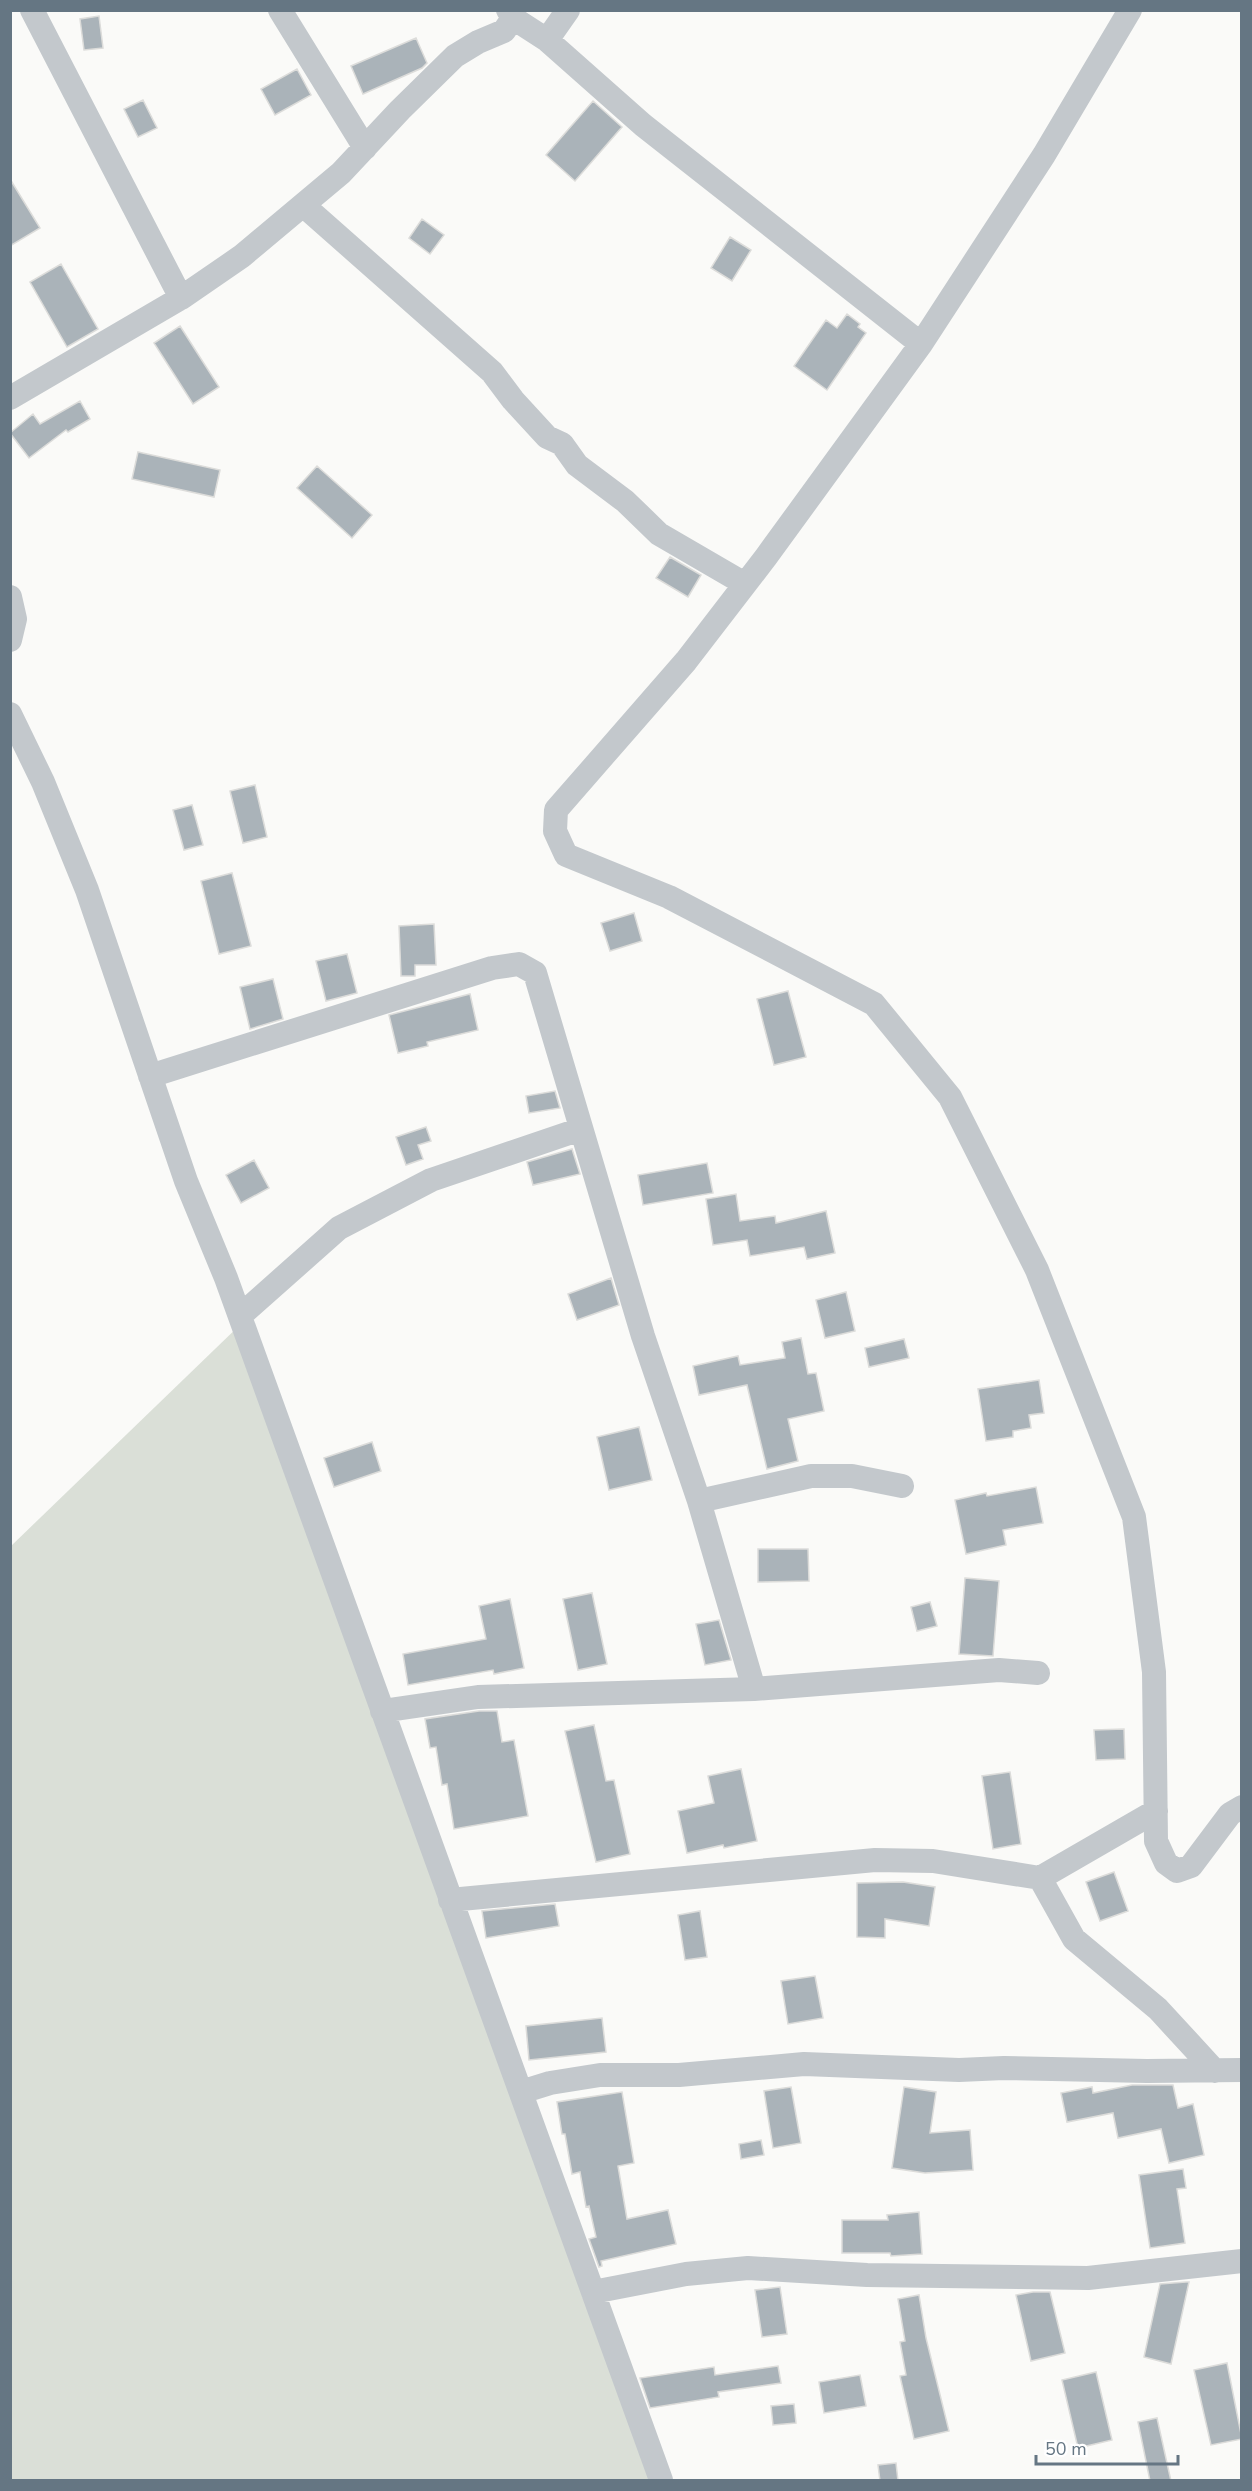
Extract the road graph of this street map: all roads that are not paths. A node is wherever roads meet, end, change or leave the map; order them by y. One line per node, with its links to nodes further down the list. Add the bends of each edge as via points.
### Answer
1 (32, 10): 9 (street)
2 (280, 10): 7 (street)
3 (567, 10): 6 (street)
4 (1130, 10): 10 (street, via 1044,155)
5 (510, 14): 6 (street); 7 (street, via 504,31 455,56)
6 (547, 40): 10 (street, via 643,125)
7 (365, 148): 8 (street)
8 (303, 205): 9 (street, via 242,256); 12 (street, via 492,372 513,400 547,437 562,444 577,465 625,501 658,534)
9 (181, 298): 11 (street)
10 (921, 344): 12 (street)
11 (10, 398)
12 (745, 584): 25 (street, via 686,661 556,810 555,831 566,855 669,897 874,1004 950,1097 1038,1270 1134,1517 1154,1672)
13 (10, 597): 14 (street, via 15,619)
14 (10, 640)
15 (10, 714): 16 (street, via 87,890)
16 (150, 1076): 17 (street, via 492,968 519,964 535,973); 18 (street, via 186,1181)
17 (582, 1129): 18 (street, via 431,1180 339,1228); 20 (street, via 643,1336)
18 (240, 1316): 23 (street)
19 (902, 1486): 20 (street, via 852,1476 811,1476)
20 (699, 1501): 22 (street)
21 (1038, 1673): 22 (street, via 999,1670)
22 (754, 1689): 23 (street, via 478,1697)
23 (381, 1711): 27 (street)
24 (1242, 1807): 25 (street, via 1230,1814 1191,1866 1177,1871 1166,1863 1156,1841)
25 (1156, 1811): 26 (street)
26 (1040, 1878): 27 (street, via 933,1861 875,1860); 28 (street, via 1074,1939)
27 (450, 1900): 29 (street)
28 (1227, 2067): 29 (street, via 959,2070 804,2064 679,2074 600,2075)
29 (521, 2092): 31 (street)
30 (1242, 2261): 31 (street, via 1088,2278 867,2275 748,2268 686,2274)
31 (593, 2292): 32 (street)
32 (661, 2481)

